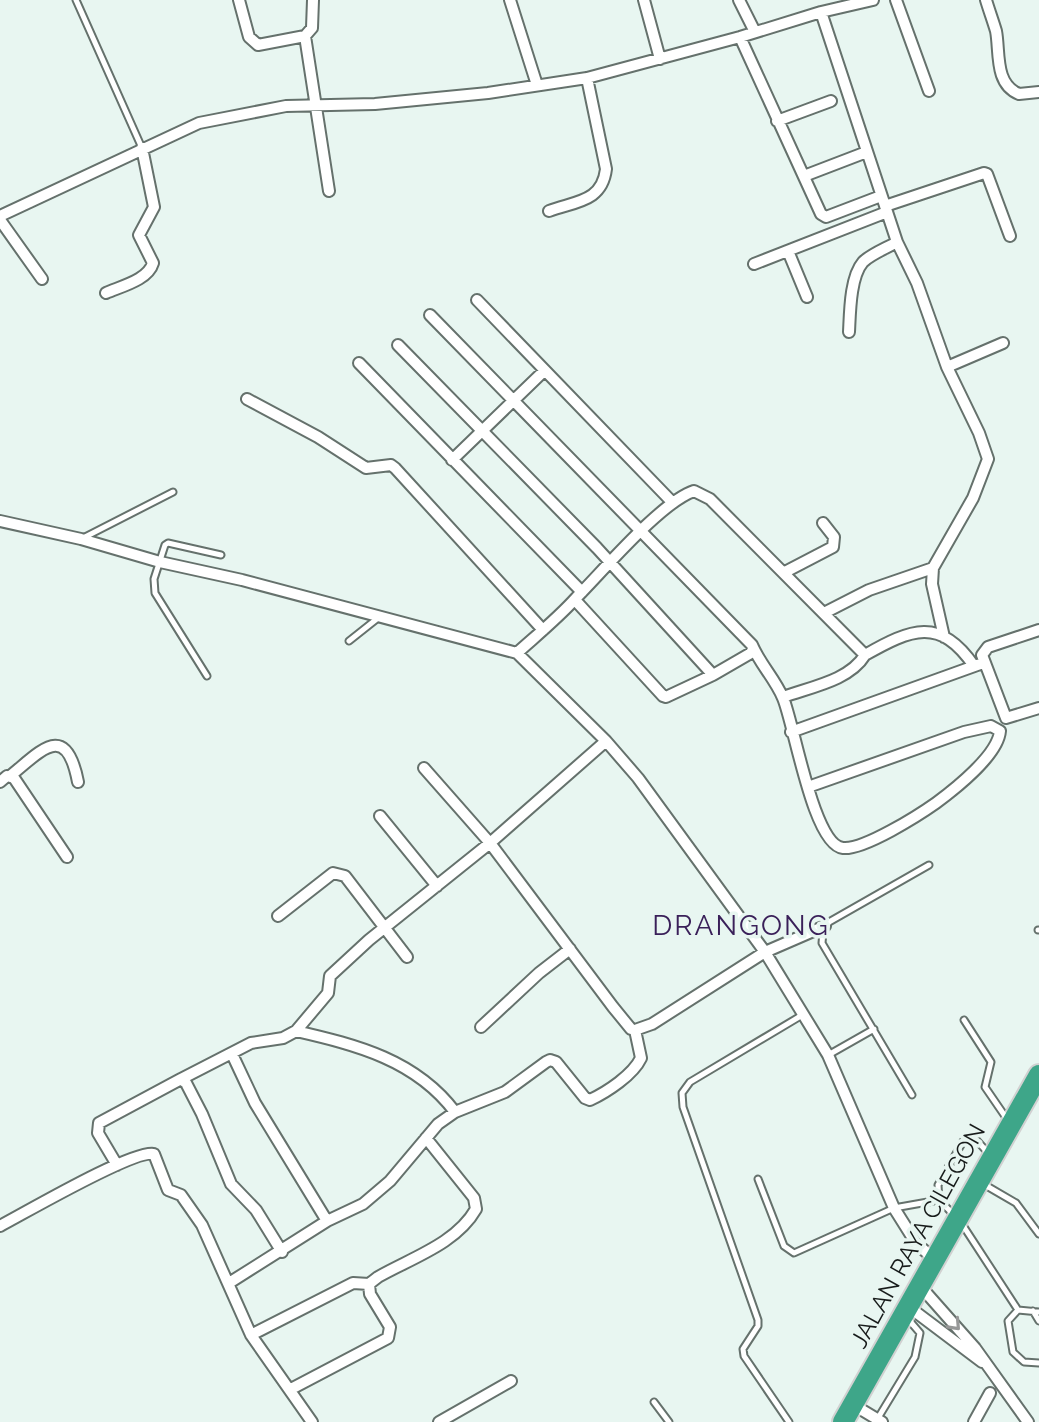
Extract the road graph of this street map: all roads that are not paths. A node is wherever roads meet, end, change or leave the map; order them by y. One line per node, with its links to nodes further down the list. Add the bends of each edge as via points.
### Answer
1 (76, 0): 22 (lane)
2 (239, 0): 12 (street, via 249,37 258,45)
3 (313, 0): 12 (street, via 312,28)
4 (510, 0): 16 (street)
5 (644, 0): 14 (street)
6 (739, 0): 11 (street)
7 (873, 0): 10 (street)
8 (896, 0): 17 (street)
9 (986, 0): 18 (street, via 1008,87 1019,94)
10 (821, 12): 11 (street); 26 (street)
11 (755, 32): 13 (street)
12 (305, 36): 20 (street)
13 (740, 37): 14 (street); 21 (street)
14 (660, 59): 15 (street)
15 (587, 78): 16 (street); 27 (street, via 606,169 604,182 597,194)
16 (537, 85): 20 (street)
17 (929, 91)
18 (1039, 92)
19 (831, 101): 21 (street)
20 (316, 106): 22 (street, via 230,115); 25 (street)
21 (777, 121): 24 (street)
22 (142, 148): 28 (street); 34 (street, via 154,207 139,235 153,263 150,272)
23 (864, 153): 24 (street)
24 (804, 176): 26 (street, via 826,217)
25 (329, 191)
26 (884, 205): 29 (street, via 984,173); 30 (street); 31 (street)
27 (549, 211)
28 (0, 218): 33 (street)
29 (1010, 236)
30 (897, 242): 38 (street, via 864,262 859,271 850,300); 42 (street)
31 (788, 251): 32 (street); 35 (street)
32 (754, 264)
33 (42, 279)
34 (106, 293)
35 (807, 297)
36 (477, 300): 43 (street)
37 (430, 315): 45 (street)
38 (849, 332)
39 (1003, 343): 42 (street)
40 (398, 345): 46 (street)
41 (359, 363): 47 (street)
42 (947, 367): 57 (street, via 988,459 973,498)
43 (544, 371): 45 (street); 49 (street)
44 (247, 399): 62 (street, via 366,468 391,465)
45 (514, 402): 46 (street); 52 (street)
46 (484, 431): 47 (street); 56 (street)
47 (452, 460): 59 (street)
48 (173, 492): 53 (lane)
49 (673, 503): 52 (street); 58 (street, via 694,491 710,499)
50 (0, 521): 53 (street)
51 (823, 523): 58 (street, via 834,537 833,547)
52 (641, 532): 56 (street); 66 (street)
53 (81, 539): 55 (street)
54 (221, 555): 55 (lane, via 171,543 165,545)
55 (160, 562): 61 (street); 71 (lane, via 155,593)
56 (610, 563): 59 (street); 70 (street)
57 (933, 568): 60 (street, via 869,590); 64 (street)
58 (785, 572): 60 (street)
59 (578, 596): 62 (street); 70 (street, via 663,696)
60 (824, 613): 68 (street)
61 (378, 617): 65 (lane); 67 (street)
62 (543, 630): 67 (street)
63 (1039, 630): 69 (street, via 988,647)
64 (944, 637): 68 (street, via 927,630); 69 (street)
65 (349, 641)
66 (753, 649): 70 (street); 72 (street)
67 (517, 653): 77 (street)
68 (865, 655): 72 (street, via 843,676)
69 (979, 665): 74 (street); 76 (street)
70 (713, 675)
71 (207, 676)
72 (783, 697): 76 (street)
73 (1039, 708): 74 (street)
74 (1006, 718): 75 (street)
75 (991, 726): 81 (street); 81 (street, via 1000,731 999,737 960,783 903,825 853,846 833,843)
76 (791, 732): 81 (street)
77 (606, 741): 83 (street); 91 (street)
78 (424, 768): 83 (street)
79 (5, 779): 80 (street, via 56,744 71,757); 84 (street)
80 (78, 782)
81 (808, 787)
82 (380, 816): 86 (street)
83 (490, 843): 86 (street); 90 (street)
84 (67, 857)
85 (929, 865): 88 (lane)
86 (437, 886): 89 (street)
87 (278, 916): 89 (street, via 339,873)
88 (825, 926): 91 (street); 96 (lane, via 822,943)
89 (384, 928): 92 (street); 98 (street, via 330,976 328,993)
90 (570, 949): 95 (street); 97 (street)
91 (765, 952): 93 (street); 97 (street)
92 (407, 957)
93 (804, 1014): 100 (street); 139 (lane, via 690,1082 682,1093 758,1320 744,1356)
94 (964, 1020): 105 (lane, via 991,1062 985,1087)
95 (481, 1027)
96 (874, 1029): 100 (lane); 103 (lane)
97 (635, 1030): 104 (street, via 639,1063 594,1099 585,1098 550,1060 505,1092)
98 (296, 1031): 99 (street); 104 (street, via 380,1055 435,1087)
99 (232, 1054): 101 (street); 114 (street, via 255,1103)
100 (828, 1055): 112 (street)
101 (181, 1079): 108 (street, via 99,1123 98,1133); 117 (street, via 231,1184 256,1210)
102 (1035, 1088): 105 (highway, JALAN RAYA CILEGON)
103 (912, 1095)
104 (455, 1112): 106 (street)
105 (1011, 1125): 107 (highway, JALAN RAYA CILEGON)
106 (426, 1138): 114 (street, via 376,1193); 120 (street, via 474,1198 476,1209 445,1240)
107 (993, 1157): 110 (highway, JALAN RAYA CILEGON); 111 (lane, via 968,1136 938,1185)
108 (117, 1165): 115 (street); 119 (street, via 154,1154 168,1190 185,1199)
109 (758, 1179): 112 (lane, via 784,1246 794,1253)
110 (979, 1183): 113 (highway, JALAN RAYA CILEGON); 116 (lane, via 1016,1203)
111 (939, 1200): 112 (lane); 113 (lane)
112 (894, 1208): 118 (street, via 916,1243)
113 (959, 1219): 118 (highway, JALAN RAYA CILEGON); 122 (lane)
114 (327, 1221): 117 (street)
115 (0, 1226)
116 (1039, 1234)
117 (282, 1252): 119 (street)
118 (935, 1260): 121 (highway, JALAN RAYA CILEGON)
119 (229, 1283): 127 (street)
120 (369, 1284): 127 (street, via 353,1283); 131 (street, via 390,1327 388,1338)
121 (921, 1287): 124 (highway, JALAN RAYA CILEGON); 129 (street, one-way to 129)
122 (1018, 1310): 123 (lane); 128 (lane, via 1008,1321 1013,1352 1024,1362)
123 (1036, 1311): 126 (lane)
124 (911, 1318): 125 (street); 125 (lane); 134 (highway, JALAN RAYA CILEGON); 135 (lane, via 920,1339 915,1357)
125 (927, 1321): 129 (street)
126 (1039, 1321)
127 (251, 1335): 131 (street)
128 (1039, 1363)
129 (987, 1365): 141 (street)
130 (511, 1381): 137 (street)
131 (291, 1389): 136 (street)
132 (990, 1393): 140 (street)
133 (654, 1402): 138 (lane)
134 (848, 1413): 135 (street)
135 (878, 1421)
136 (312, 1422)
137 (439, 1422)
138 (669, 1422)
139 (789, 1422)
140 (974, 1422)
141 (1028, 1422)

